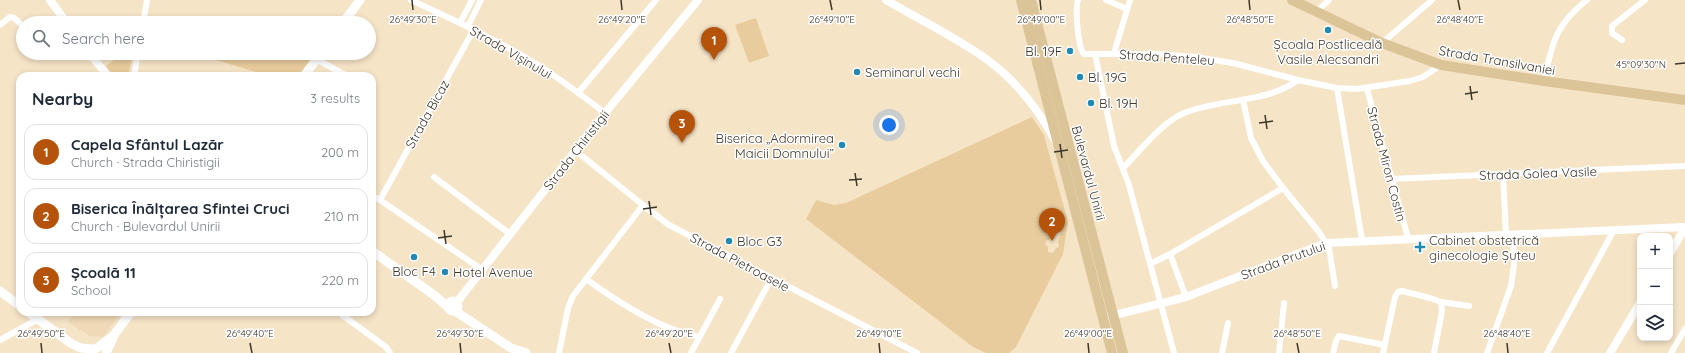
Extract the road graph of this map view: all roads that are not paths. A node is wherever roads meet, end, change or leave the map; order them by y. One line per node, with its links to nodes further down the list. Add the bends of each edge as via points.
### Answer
1 (50, 0): 22 (street)
2 (147, 0): 23 (street)
3 (360, 0): 24 (main road)
4 (411, 0): 26 (street, Strada Vișinului)
5 (472, 0): 26 (street)
6 (481, 0): 28 (street, Strada Bicaz)
7 (656, 0): 46 (street)
8 (698, 0): 49 (street, Strada Chiristigii)
9 (886, 0): 50 (street, via 980,54 1032,104)
10 (1021, 0): 50 (main road, Bulevardul Unirii)
11 (1031, 0): 86 (main road, Bulevardul Unirii)
12 (1078, 0): 32 (street, via 1076,5 1081,51 1084,54)
13 (1106, 0): 20 (street)
14 (1130, 0): 20 (street)
15 (1292, 0): 21 (main road, Strada Transilvaniei)
16 (1329, 0): 21 (street)
17 (1432, 0): 30 (street)
18 (1587, 0): 43 (street, via 1566,18 1557,33 1551,46)
19 (1645, 0): 29 (street, via 1612,26 1612,33)
20 (1127, 9): 31 (street)
21 (1316, 12): 30 (main road, Strada Transilvaniei)
22 (60, 16)
23 (144, 16)
24 (348, 16)
25 (16, 20): 27 (street, via 10,17)
26 (460, 23): 28 (street, Strada Vișinului)
27 (0, 25)
28 (471, 28): 46 (street, Strada Vișinului, via 539,66); 59 (street, Strada Bicaz)
29 (1622, 40)
30 (1382, 43): 37 (main road, Strada Transilvaniei)
31 (1114, 53): 32 (street, Strada Penteleu); 42 (street, Strada Penteleu, via 1178,55 1214,60)
32 (1095, 54): 53 (street, via 1114,146)
33 (95, 60): 38 (street)
34 (137, 60): 39 (street)
35 (316, 60): 40 (main road)
36 (325, 60): 41 (street)
37 (1441, 65): 43 (main road, Strada Transilvaniei); 45 (street, Strada Penteleu, via 1423,77)
38 (105, 72)
39 (135, 72)
40 (307, 72)
41 (342, 72)
42 (1298, 80): 44 (street, Strada Penteleu); 47 (street, via 1281,91)
43 (1544, 82): 48 (main road, Strada Transilvaniei)
44 (1337, 88): 45 (street, Strada Penteleu); 66 (street)
45 (1367, 89): 56 (street, Strada Miron Costin)
46 (578, 93): 49 (street, Strada Vișinului)
47 (1243, 100): 53 (street, via 1196,109 1173,119); 57 (street, via 1251,138 1263,161)
48 (1685, 100)
49 (606, 113): 51 (street, Strada Chiristigii)
50 (1057, 144): 90 (main road, Bulevardul Unirii)
51 (576, 150): 60 (street, Strada Pietroasele); 63 (street, Strada Chiristigii)
52 (1685, 166): 54 (street, Strada Golea Vasile)
53 (1123, 168): 71 (street)
54 (1503, 174): 56 (street, Strada Golea Vasile); 64 (street)
55 (434, 177): 63 (street)
56 (1391, 179): 65 (street, Strada Miron Costin)
57 (1283, 188): 67 (street); 70 (street)
58 (376, 198): 59 (street)
59 (380, 200): 72 (street)
60 (643, 205): 73 (street); 74 (street, Strada Pietroasele, via 669,225)
61 (1685, 228): 62 (street, Strada Prutului); 68 (street)
62 (1614, 230): 64 (street, Strada Prutului); 115 (street)
63 (510, 234): 72 (street, Strada Chiristigii)
64 (1509, 234): 65 (street, Strada Prutului); 114 (street, via 1514,265 1511,286)
65 (1408, 238): 66 (street, Strada Prutului)
66 (1362, 240): 67 (street, Strada Prutului)
67 (1326, 243): 75 (street); 77 (street, Strada Prutului)
68 (1673, 248)
69 (376, 254): 83 (main road, via 434,295)
70 (1170, 254): 71 (street); 77 (street)
71 (1150, 264): 82 (street)
72 (481, 269): 83 (street, Strada Chiristigii)
73 (586, 279): 94 (street, via 613,299 644,315 672,329); 102 (street, via 573,296 568,308)
74 (771, 279): 104 (street); 105 (street, Strada Pietroasele)
75 (1335, 286)
76 (0, 291): 80 (main road)
77 (1186, 297): 82 (street, Strada Prutului)
78 (720, 300): 94 (street)
79 (1441, 302): 85 (street); 97 (street, via 1418,294 1398,292); 113 (street, via 1442,312)
80 (16, 303)
81 (1284, 303): 110 (street)
82 (1161, 304): 86 (street, Strada Prutului); 108 (street)
83 (454, 305): 101 (main road, via 477,326 511,348)
84 (1639, 305): 116 (street)
85 (1468, 306)
86 (1113, 315): 90 (street, Strada Prutului); 107 (main road, Bulevardul Unirii)
87 (34, 316): 91 (main road)
88 (128, 316): 98 (main road)
89 (343, 316): 100 (street, via 386,347)
90 (1103, 318): 106 (main road, Bulevardul Unirii)
91 (38, 319): 95 (street); 96 (main road)
92 (1228, 323): 109 (street)
93 (1685, 329): 117 (street)
94 (699, 337): 103 (street)
95 (0, 340)
96 (72, 344): 98 (main road); 99 (main road)
97 (1385, 345): 111 (street, via 1342,336 1337,338); 112 (street)
98 (98, 351)
99 (81, 353)
100 (390, 353)
101 (526, 353)
102 (559, 353)
103 (691, 353)
104 (731, 353)
105 (917, 353)
106 (1112, 353)
107 (1122, 353)
108 (1174, 353)
109 (1222, 353)
110 (1279, 353)
111 (1333, 353)
112 (1383, 353)
113 (1434, 353)
114 (1487, 353)
115 (1547, 353)
116 (1610, 353)
117 (1671, 353)

